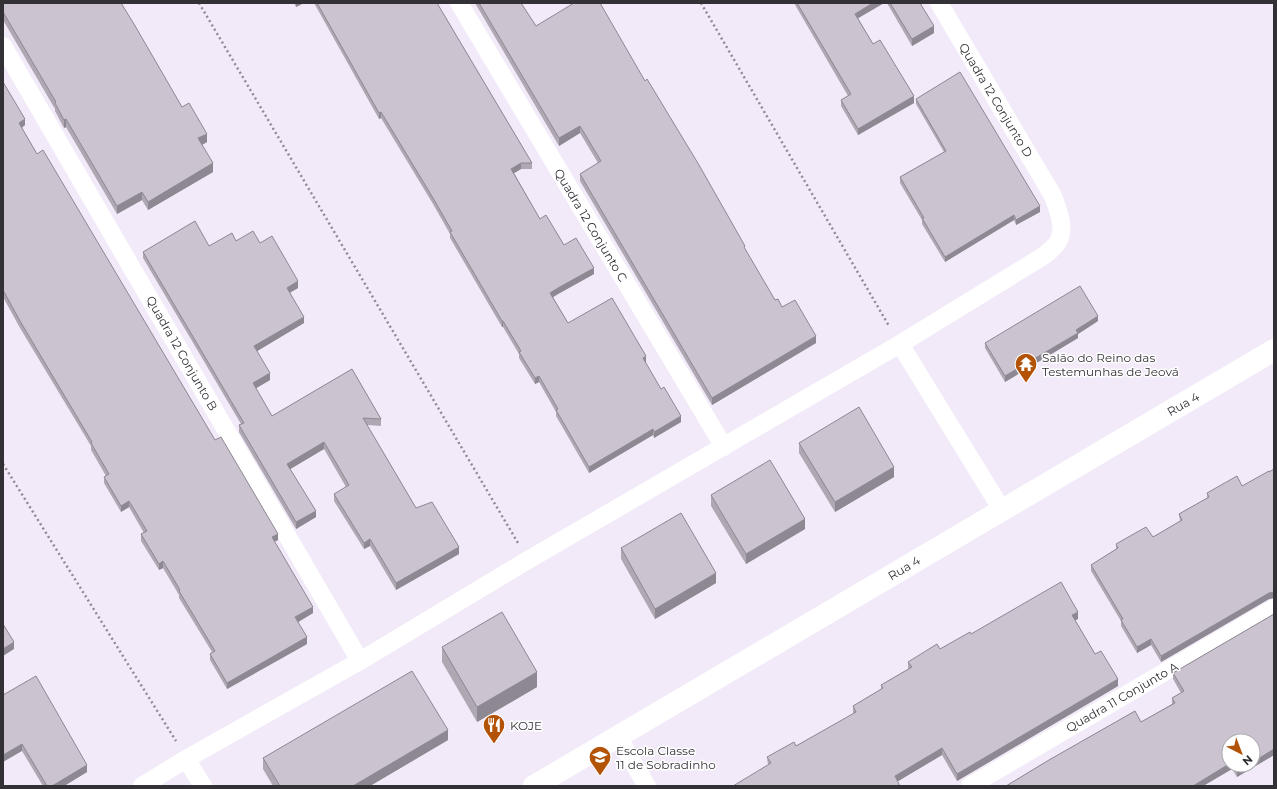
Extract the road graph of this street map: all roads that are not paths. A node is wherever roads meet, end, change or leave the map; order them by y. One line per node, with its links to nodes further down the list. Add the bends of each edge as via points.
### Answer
1 (459, 3): 6 (street, Quadra 12 Conjunto C)
2 (938, 3): 4 (street, Quadra 12 Conjunto D, via 1053,196 1062,230 1057,242 1045,256)
3 (3, 46): 9 (street, Quadra 12 Conjunto B)
4 (900, 344): 6 (street, Quadra 12 Conjunto D); 7 (street)
5 (1274, 350): 7 (street, Rua 4)
6 (724, 447): 9 (street, Quadra 12 Conjunto D)
7 (1002, 510): 10 (street, Rua 4)
8 (1274, 608): 16 (street, Quadra 11 Conjunto A)
9 (360, 660): 11 (street, Quadra 12 Conjunto D)
10 (618, 737): 14 (street, Rua 4); 15 (street)
11 (186, 759): 12 (street, Quadra 12 Conjunto D); 13 (street)
12 (142, 786)
13 (203, 786)
14 (534, 786)
15 (647, 786)
16 (970, 786)

